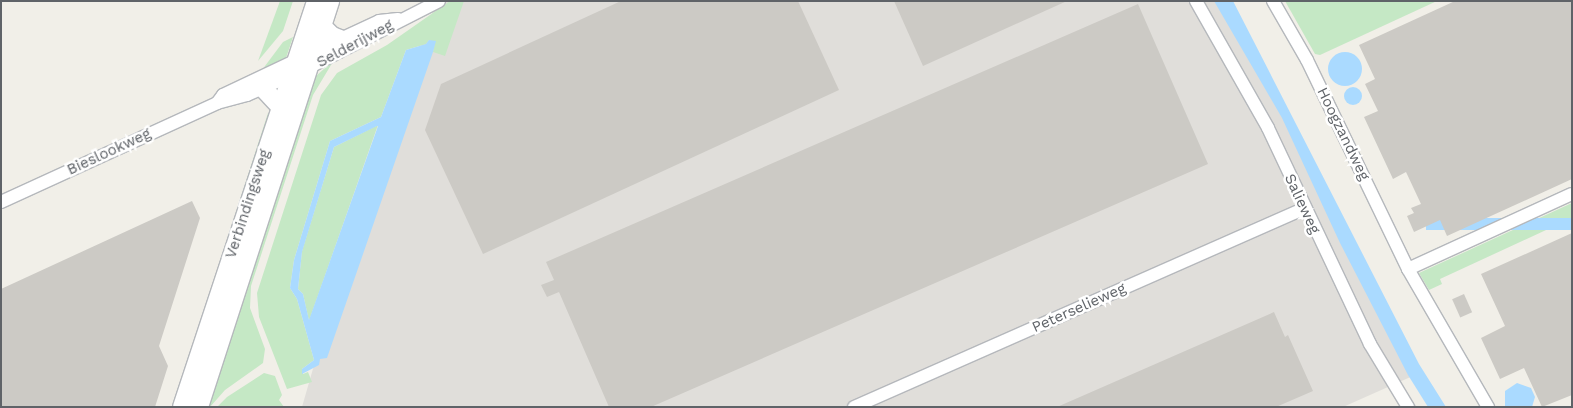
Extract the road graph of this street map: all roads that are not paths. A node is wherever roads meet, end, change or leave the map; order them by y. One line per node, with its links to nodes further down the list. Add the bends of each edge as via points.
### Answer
1 (316, 1): 9 (street, Verbindingsweg)
2 (330, 1): 7 (street, Verbindingsweg)
3 (439, 1): 6 (street, Selderijweg)
4 (1196, 1): 15 (street, Salieweg, via 1268,128)
5 (1273, 1): 16 (street, Hoogzandweg, via 1311,68)
6 (402, 19): 8 (street, Selderijweg, via 379,21); 9 (street, Selderijweg)
7 (322, 26): 8 (street); 9 (street, Verbindingsweg)
8 (340, 39): 9 (street, Selderijweg)
9 (302, 64): 10 (street, Bieslookweg); 11 (street, Bieslookweg, via 223,95); 12 (street, Verbindingsweg); 18 (street, Verbindingsweg)
10 (263, 88): 11 (street, Bieslookweg); 12 (street)
11 (217, 103): 14 (street, Bieslookweg)
12 (280, 106): 17 (street, Verbindingsweg)
13 (1572, 194): 16 (street)
14 (1, 202)
15 (1303, 209): 19 (street, Peterselieweg); 20 (street, Salieweg, via 1370,344)
16 (1408, 269): 21 (street, Hoogzandweg)
17 (182, 407)
18 (199, 407)
19 (854, 407)
20 (1408, 407)
21 (1488, 407)

